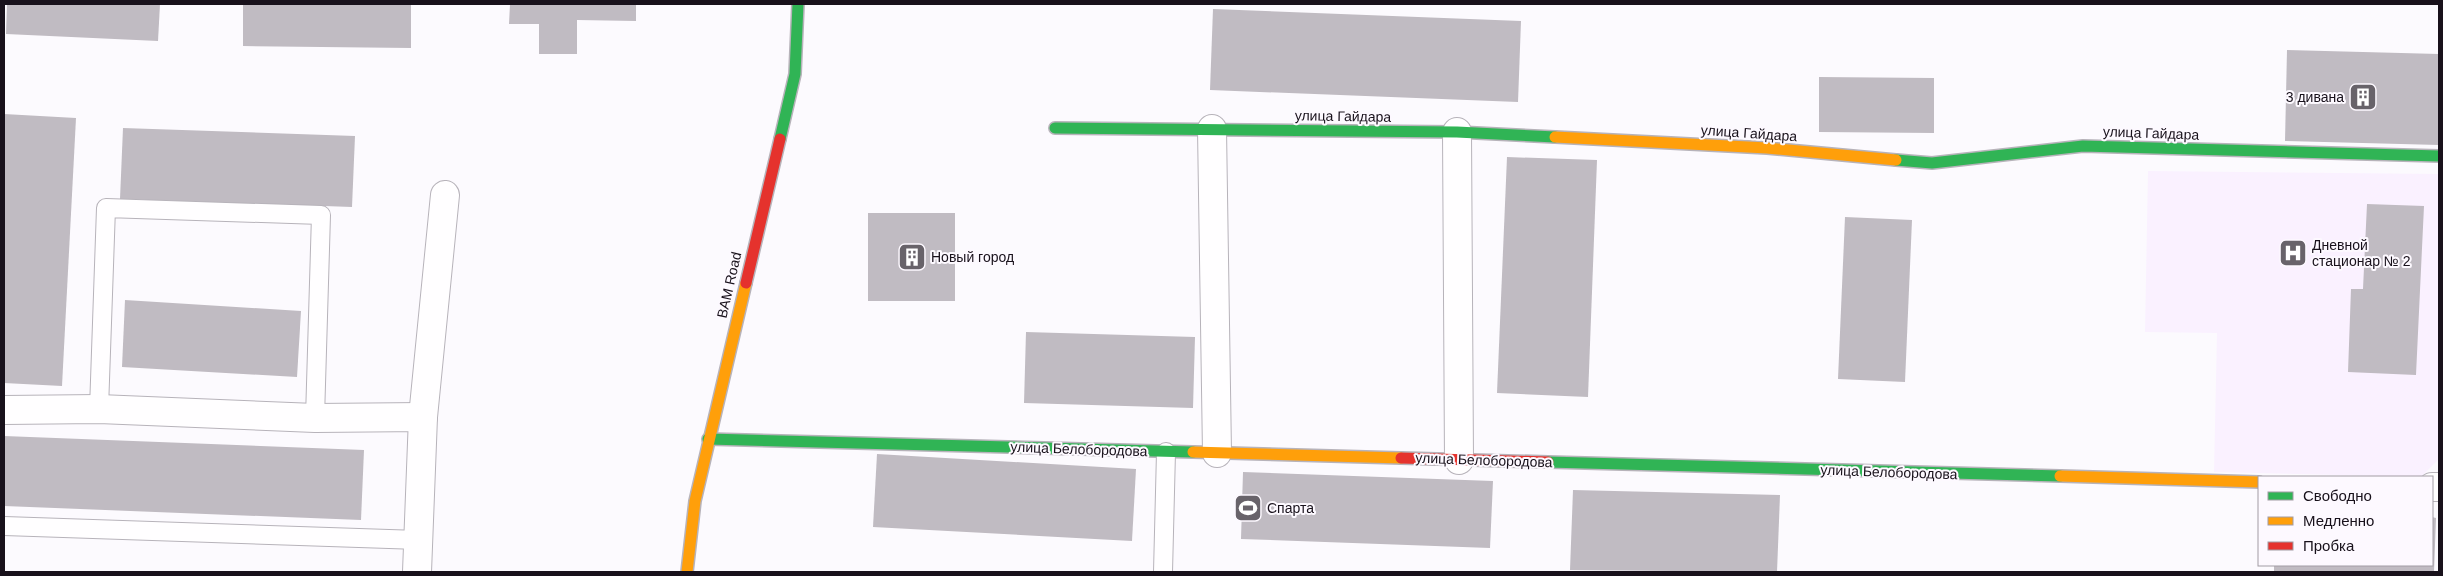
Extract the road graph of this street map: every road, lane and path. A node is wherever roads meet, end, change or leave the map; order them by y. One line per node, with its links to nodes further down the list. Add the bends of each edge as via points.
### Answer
1 (798, 4): 11 (street, BAM Road, via 795,74)
2 (1055, 128): 3 (street, улица Гайдара)
3 (1212, 129): 4 (street, улица Гайдара); 13 (street)
4 (1457, 132): 5 (street, улица Гайдара, via 1767,148 1932,163 2083,146); 14 (street)
5 (2439, 156)
6 (445, 195): 9 (street)
7 (99, 409): 8 (street); 10 (street); 10 (lane, via 106,208 321,215)
8 (4, 410)
9 (423, 417): 10 (street); 17 (street)
10 (315, 418)
11 (708, 439): 12 (street, улица Белобородова); 19 (street, BAM Road, via 695,501)
12 (1166, 452): 13 (street, улица Белобородова); 20 (lane)
13 (1217, 453): 14 (street, улица Белобородова)
14 (1459, 460): 15 (street, улица Белобородова)
15 (2258, 482)
16 (4, 526): 17 (lane)
17 (419, 540): 18 (street)
18 (418, 572)
19 (687, 572)
20 (1163, 572)

